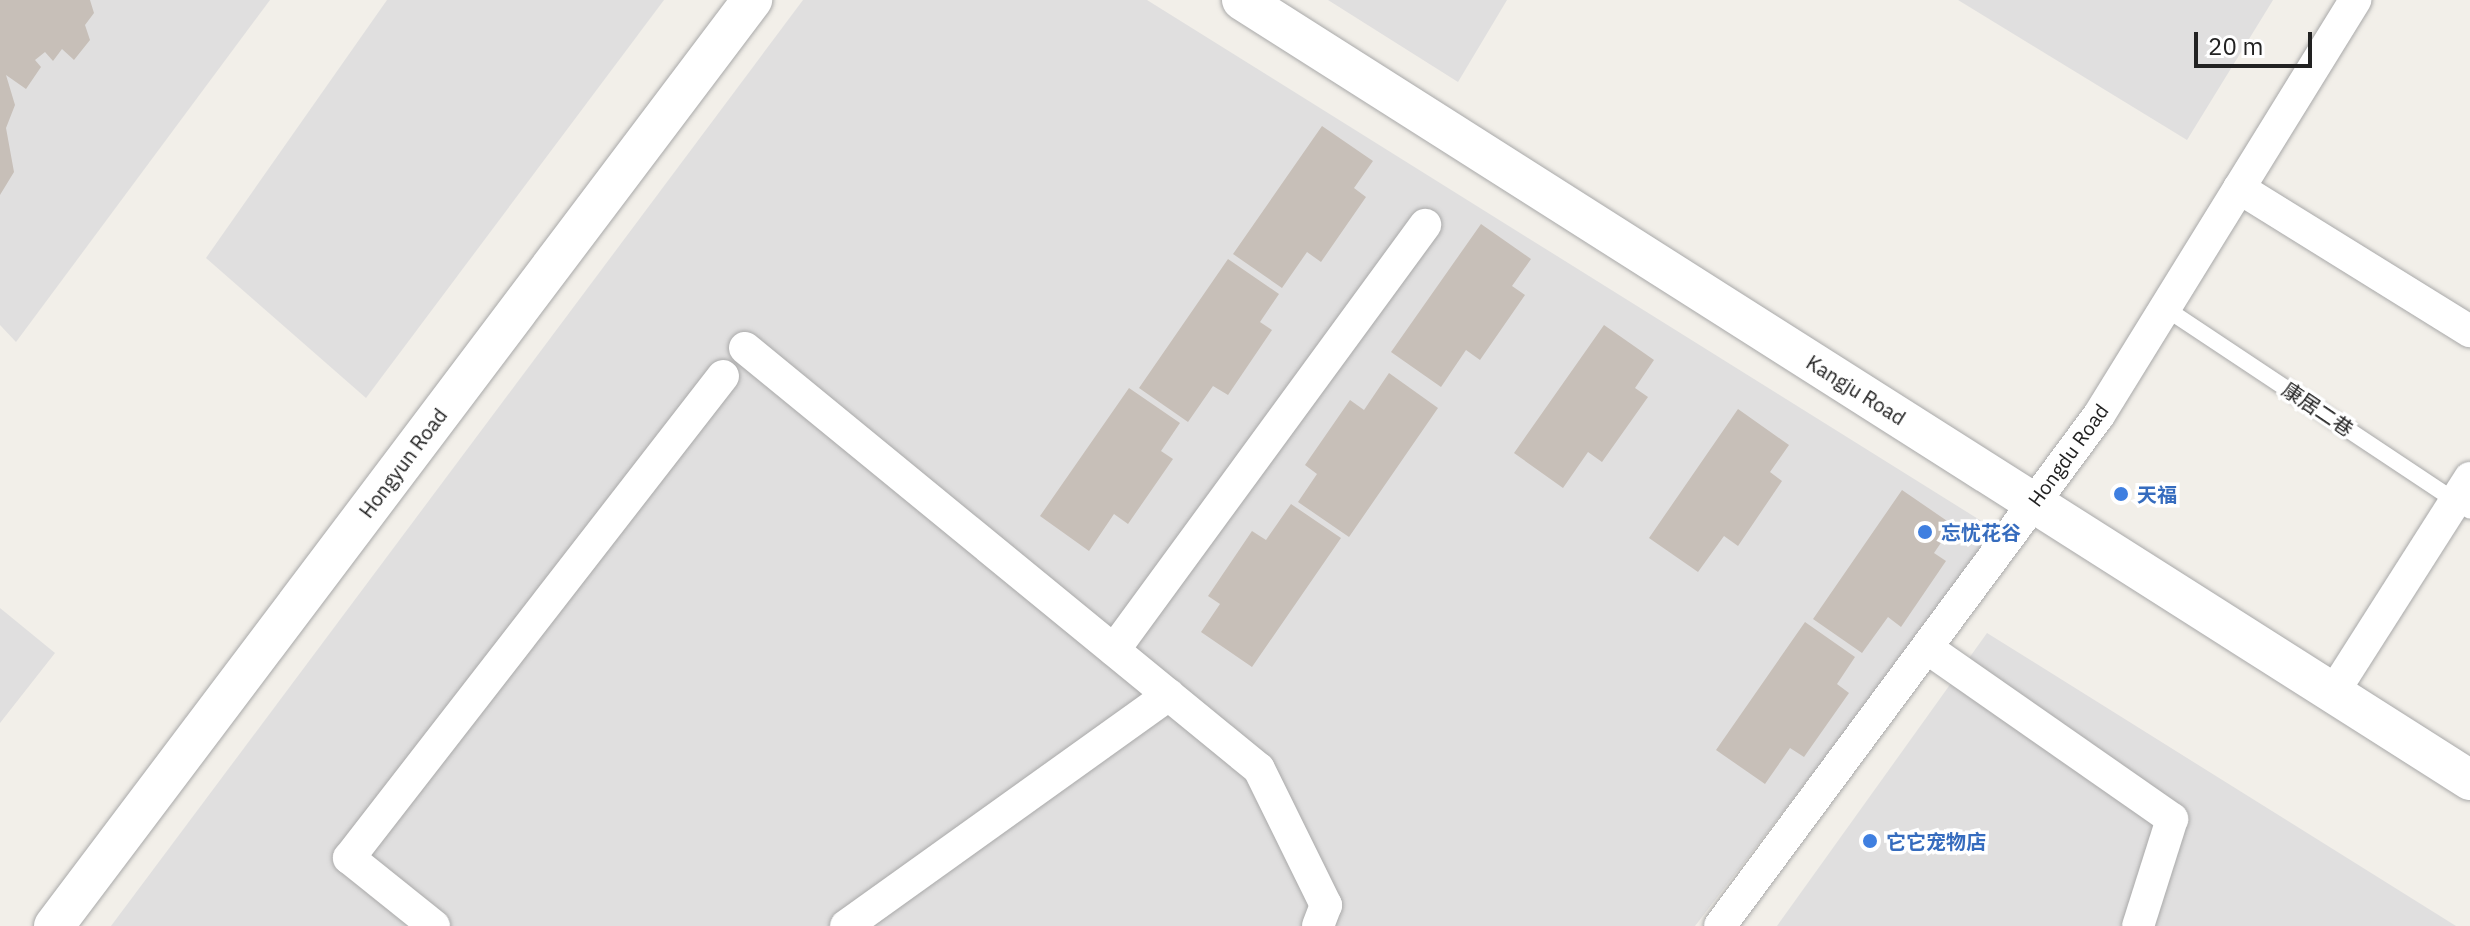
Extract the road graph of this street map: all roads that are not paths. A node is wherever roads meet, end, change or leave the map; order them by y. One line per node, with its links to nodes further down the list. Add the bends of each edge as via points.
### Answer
1 (752, 0): 17 (street, Hongyun Road)
2 (1242, 0): 11 (street, Kangju Road)
3 (2355, 0): 4 (street, Hongdu Road)
4 (2239, 188): 6 (street, Hongdu Road); 7 (street)
5 (1425, 225): 13 (street)
6 (2165, 308): 10 (lane, 康居二巷); 11 (street, Hongdu Road, via 2099,415)
7 (2470, 331)
8 (745, 348): 13 (street)
9 (723, 376): 18 (street, via 349,858)
10 (2465, 497): 14 (street)
11 (2033, 502): 12 (street, Hongdu Road); 14 (street, Kangju Road)
12 (1927, 648): 21 (street, Hongdu Road); 22 (street, via 2172,819)
13 (1114, 650): 15 (street)
14 (2333, 693): 16 (street, Kangju Road)
15 (1169, 695): 19 (street); 20 (street, via 1259,769 1326,905)
16 (2470, 780)
17 (54, 926)
18 (434, 926)
19 (846, 926)
20 (1318, 926)
21 (1720, 926)
22 (2138, 926)

